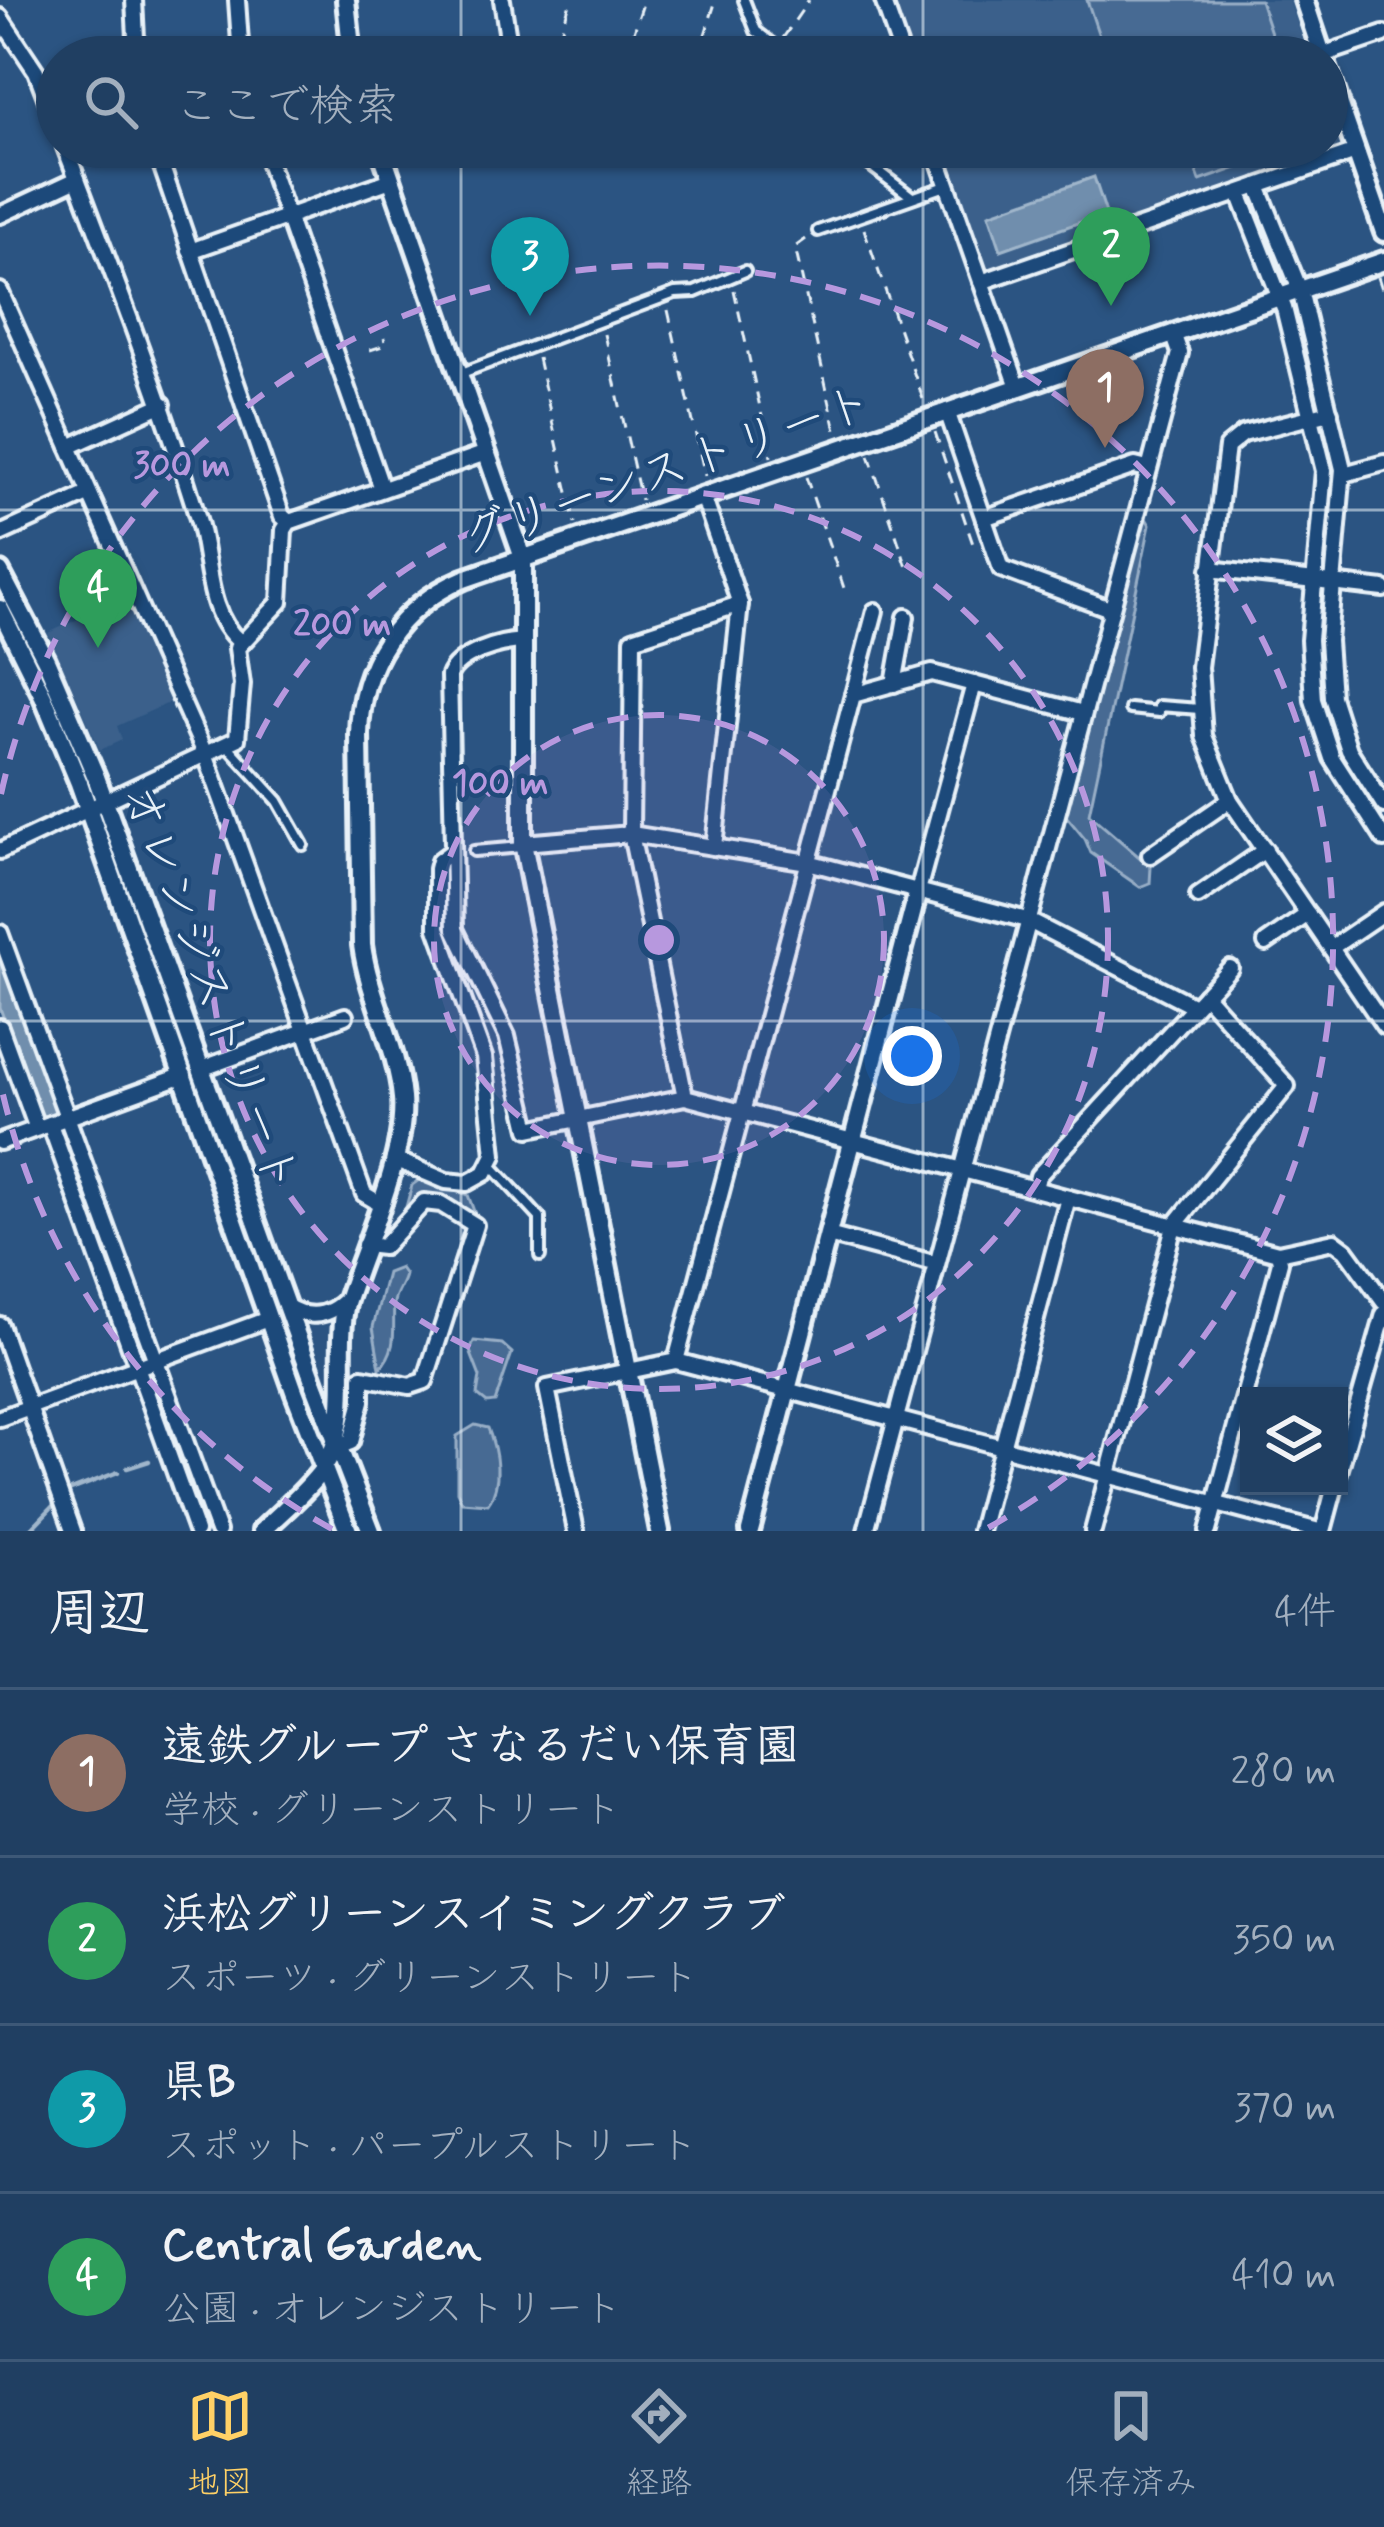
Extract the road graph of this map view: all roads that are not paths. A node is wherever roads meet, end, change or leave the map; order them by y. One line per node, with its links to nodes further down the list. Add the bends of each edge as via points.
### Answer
1 (134, 0): 10 (street)
2 (237, 0): 11 (street)
3 (346, 0): 12 (street)
4 (502, 0): 13 (street)
5 (744, 0): 14 (lane)
6 (883, 0): 15 (street)
7 (1304, 0): 16 (street)
8 (0, 17): 18 (street)
9 (1384, 34): 17 (street)
10 (136, 36)
11 (240, 36)
12 (350, 36)
13 (508, 36)
14 (763, 36)
15 (896, 36)
16 (1316, 36)
17 (1348, 50)
18 (36, 71)
19 (1348, 129): 20 (street)
20 (1356, 152): 21 (street); 38 (street)
21 (1348, 155)
22 (73, 168): 29 (street)
23 (162, 168): 39 (street)
24 (270, 168): 36 (street)
25 (388, 168): 30 (street)
26 (873, 168): 34 (lane)
27 (942, 168): 31 (street)
28 (1310, 168): 32 (street)
29 (77, 179): 35 (street); 49 (street)
30 (392, 180): 36 (street); 47 (street)
31 (948, 185): 34 (lane); 42 (street)
32 (1258, 186): 33 (street); 43 (street)
33 (1239, 193): 42 (street); 45 (street)
34 (912, 198): 37 (lane)
35 (0, 215)
36 (287, 216): 39 (street); 59 (street)
37 (818, 231)
38 (1384, 232)
39 (190, 251): 62 (street)
40 (1381, 268): 43 (street, グリーンストリート)
41 (745, 272): 47 (lane)
42 (981, 282): 48 (street)
43 (1300, 290): 45 (street, グリーンストリート); 51 (street)
44 (0, 291): 53 (street)
45 (1280, 296): 46 (street, グリーンストリート); 52 (street)
46 (1173, 333): 48 (street, グリーンストリート); 56 (street, via 1180,352)
47 (459, 374): 54 (street)
48 (1018, 387): 50 (street, グリーンストリート)
49 (163, 404): 53 (street); 76 (street, via 211,587 224,625)
50 (947, 412): 58 (street, グリーンストリート); 61 (street)
51 (1330, 412): 52 (street); 57 (street)
52 (1312, 417): 65 (street, via 1244,434 1227,447); 67 (street, via 1325,484)
53 (69, 447): 60 (street)
54 (486, 453): 59 (street); 64 (street)
55 (1384, 463): 57 (street)
56 (1147, 469): 61 (street, via 1135,466); 72 (street)
57 (1344, 474): 68 (street)
58 (704, 487): 64 (street, グリーンストリート); 70 (street)
59 (382, 489): 62 (street)
60 (88, 494): 63 (street); 84 (street)
61 (984, 518): 72 (street, via 1001,569)
62 (289, 522): 76 (street, via 280,602)
63 (0, 534)
64 (523, 558): 75 (street); 121 (street, グリーンストリート, via 451,584 414,608 379,652 363,692 361,928 402,1096)
65 (1210, 569): 67 (street); 81 (street)
66 (0, 572): 87 (street, オレンジストリート, via 60,689)
67 (1315, 581): 68 (street); 89 (street, via 1309,660 1318,720 1342,776)
68 (1334, 584): 69 (street); 86 (street, via 1332,697 1349,750)
69 (1384, 590)
70 (740, 604): 88 (street, via 633,639); 92 (street)
71 (0, 609): 87 (street, オレンジストリート)
72 (1110, 609): 82 (street)
73 (875, 611): 79 (street)
74 (906, 617): 77 (street)
75 (523, 641): 91 (street); 96 (street, via 450,669)
76 (240, 642): 83 (street, via 240,729)
77 (894, 684): 78 (street, via 932,673); 79 (street)
78 (974, 684): 82 (street); 99 (street)
79 (853, 695): 98 (street)
80 (1130, 709): 81 (lane)
81 (1200, 709): 85 (street)
82 (1083, 713): 103 (street)
83 (228, 746): 84 (street); 90 (lane, via 271,791)
84 (206, 756): 87 (street); 112 (street)
85 (1230, 800): 94 (street); 97 (street)
86 (1384, 805)
87 (97, 806): 95 (street); 113 (street, オレンジストリート)
88 (632, 834): 91 (street); 92 (street); 114 (street)
89 (1384, 838)
90 (303, 845)
91 (524, 845): 93 (lane); 117 (street)
92 (714, 847): 98 (street)
93 (474, 850)
94 (1264, 850): 100 (street); 102 (street)
95 (0, 851)
96 (452, 852): 117 (street, via 454,929 507,1036 529,1129); 122 (street, via 437,868 437,928 484,1058)
97 (1150, 855)
98 (808, 862): 99 (street); 115 (street)
99 (918, 891): 103 (street); 119 (street)
100 (1198, 896)
101 (1384, 912): 106 (street)
102 (1308, 914): 105 (street); 106 (street)
103 (1027, 920): 108 (street); 123 (street)
104 (0, 933): 116 (street)
105 (1266, 943)
106 (1331, 948): 110 (street)
107 (1231, 968): 108 (street)
108 (1200, 1001): 124 (street, via 1038,1176); 127 (street, via 1287,1086)
109 (344, 1016): 112 (street)
110 (1384, 1026)
111 (0, 1027): 118 (street)
112 (305, 1031): 113 (street); 126 (street, via 364,1193)
113 (192, 1072): 116 (street); 135 (street, オレンジストリート); 137 (street, オレンジストリート)
114 (685, 1097): 115 (street); 117 (street)
115 (742, 1112): 119 (street); 140 (street)
116 (66, 1118): 118 (street); 139 (street)
117 (577, 1119): 142 (street)
118 (43, 1125): 120 (street); 141 (street)
119 (853, 1141): 123 (street); 128 (street)
120 (0, 1142)
121 (394, 1159): 122 (street, via 456,1184 476,1180); 126 (street, グリーンストリート)
122 (491, 1165): 131 (lane, via 542,1221)
123 (962, 1170): 124 (street); 132 (street)
124 (1035, 1189): 125 (street)
125 (1068, 1198): 127 (street); 149 (street)
126 (379, 1203): 129 (street, グリーンストリート)
127 (1174, 1226): 130 (street); 151 (street)
128 (828, 1235): 132 (street); 143 (street)
129 (365, 1245): 133 (street, グリーンストリート); 148 (street, via 383,1247 424,1202 475,1225 424,1381 362,1377 351,1442)
130 (1278, 1253): 134 (street, via 1341,1244); 153 (street)
131 (540, 1256)
132 (937, 1264): 146 (street)
133 (348, 1297): 135 (street, via 314,1315); 148 (street, グリーンストリート)
134 (1384, 1302)
135 (286, 1306): 148 (street, オレンジストリート)
136 (1384, 1314): 147 (street)
137 (268, 1319): 139 (street); 150 (street, オレンジストリート)
138 (0, 1325): 144 (street)
139 (155, 1361): 141 (street); 156 (street)
140 (676, 1361): 142 (street); 143 (street)
141 (137, 1368): 144 (street); 155 (street)
142 (628, 1372): 160 (street, via 548,1388); 161 (street)
143 (787, 1390): 146 (street); 162 (street)
144 (30, 1406): 145 (street); 154 (street)
145 (0, 1418)
146 (896, 1419): 149 (street); 163 (street)
147 (1348, 1440)
148 (336, 1442): 150 (street, グリーンストリート); 159 (street, オレンジストリート)
149 (1002, 1448): 151 (street); 164 (street)
150 (323, 1468): 157 (street); 158 (street, オレンジストリート)
151 (1108, 1475): 153 (street); 165 (street)
152 (1332, 1495): 167 (street)
153 (1216, 1504): 166 (street); 167 (street)
154 (73, 1531)
155 (196, 1531)
156 (218, 1531)
157 (262, 1531)
158 (348, 1531)
159 (370, 1531)
160 (576, 1531)
161 (660, 1531)
162 (750, 1531)
163 (866, 1531)
164 (980, 1531)
165 (1093, 1531)
166 (1208, 1531)
167 (1321, 1531)

